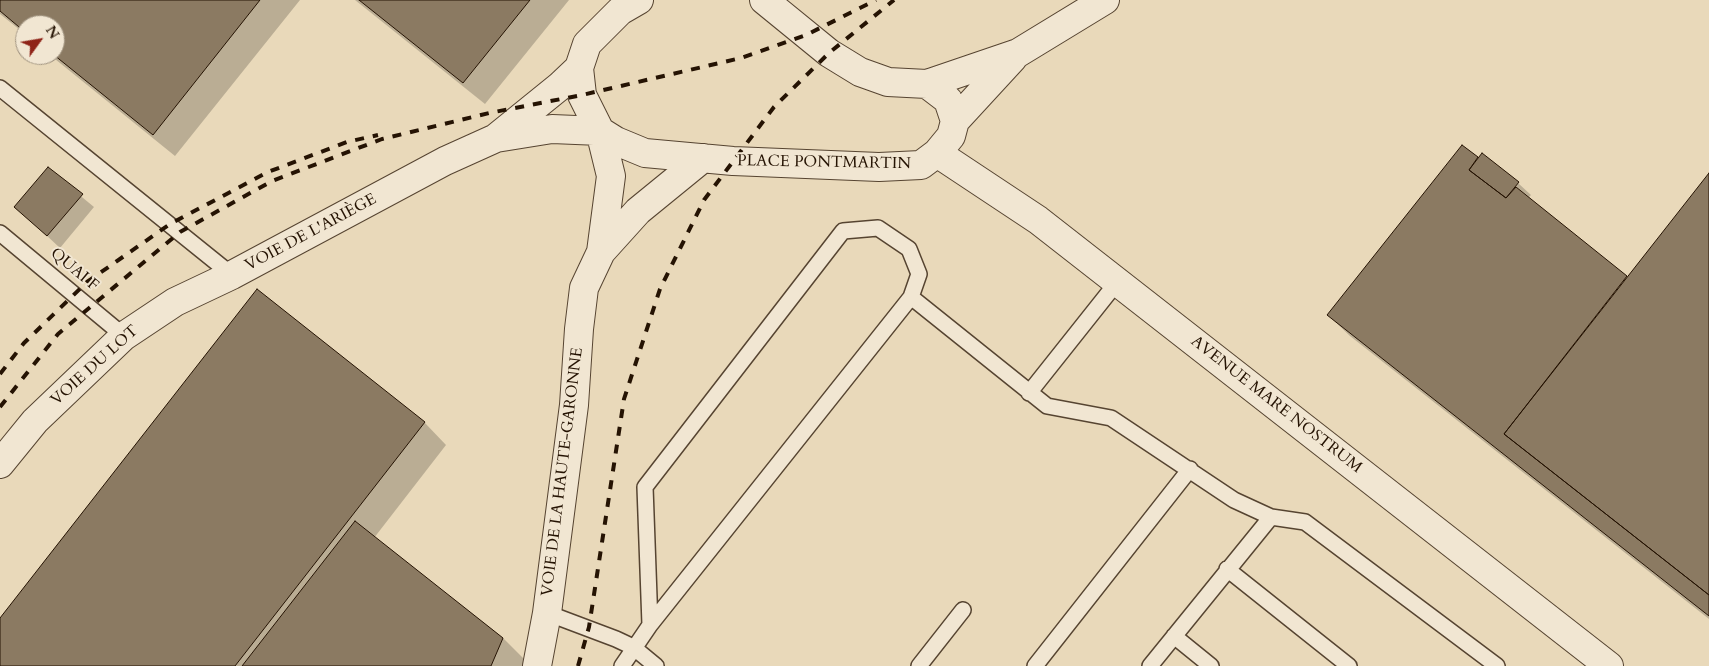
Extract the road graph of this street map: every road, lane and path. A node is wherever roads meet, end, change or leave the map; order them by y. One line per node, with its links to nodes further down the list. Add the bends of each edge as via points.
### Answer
1 (764, 0): 6 (street, via 829,53 860,72 888,82)
2 (1105, 0): 4 (street)
3 (627, 4): 5 (street, via 587,44)
4 (1018, 53): 6 (street); 8 (street, PLACE PONTMARTIN)
5 (578, 68): 9 (street, via 582,95); 10 (street, VOIE DE L'ARIÈGE)
6 (927, 84): 8 (street, via 948,100)
7 (0, 88): 15 (lane, VOIE DE L'ARIÈGE)
8 (955, 121): 11 (street, PLACE PONTMARTIN, via 951,136)
9 (600, 131): 10 (street, VOIE DE L'ARIÈGE, via 552,129); 12 (street, PLACE PONTMARTIN, via 645,153); 14 (street, VOIE DE LA HAUTE-GARONNE, via 611,176)
10 (496, 138): 15 (street, VOIE DE L'ARIÈGE, via 445,161)
11 (937, 153): 12 (street, PLACE PONTMARTIN, via 921,165 879,167); 16 (street, AVENUE MARE NOSTRUM, via 1038,220)
12 (703, 158): 14 (street, VOIE DE LA HAUTE-GARONNE, via 638,211)
13 (0, 233): 18 (lane, QUAI F)
14 (601, 252): 25 (street, VOIE DE LA HAUTE-GARONNE, via 584,288 574,405)
15 (232, 275): 18 (street, VOIE DU LOT, via 175,302)
16 (1118, 281): 19 (lane); 38 (street, AVENUE MARE NOSTRUM)
17 (911, 297): 19 (lane); 26 (lane); 26 (lane, via 919,274 909,249 878,228 843,231 645,487)
18 (124, 336): 20 (street, VOIE DU LOT, via 35,421)
19 (1030, 393): 21 (lane, via 1047,406 1111,418)
20 (0, 464)
21 (1190, 469): 22 (lane, via 1234,500); 33 (lane)
22 (1271, 517): 23 (lane); 37 (lane, via 1305,522)
23 (1227, 569): 27 (lane); 36 (lane)
24 (963, 610): 32 (lane)
25 (547, 613): 28 (lane); 29 (street, VOIE DE LA HAUTE-GARONNE)
26 (650, 625): 28 (lane)
27 (1174, 636): 34 (lane); 35 (lane)
28 (633, 647): 30 (lane); 31 (lane)
29 (537, 666)
30 (622, 666)
31 (656, 666)
32 (919, 666)
33 (1035, 666)
34 (1150, 666)
35 (1211, 666)
36 (1349, 666)
37 (1497, 666)
38 (1609, 666)

